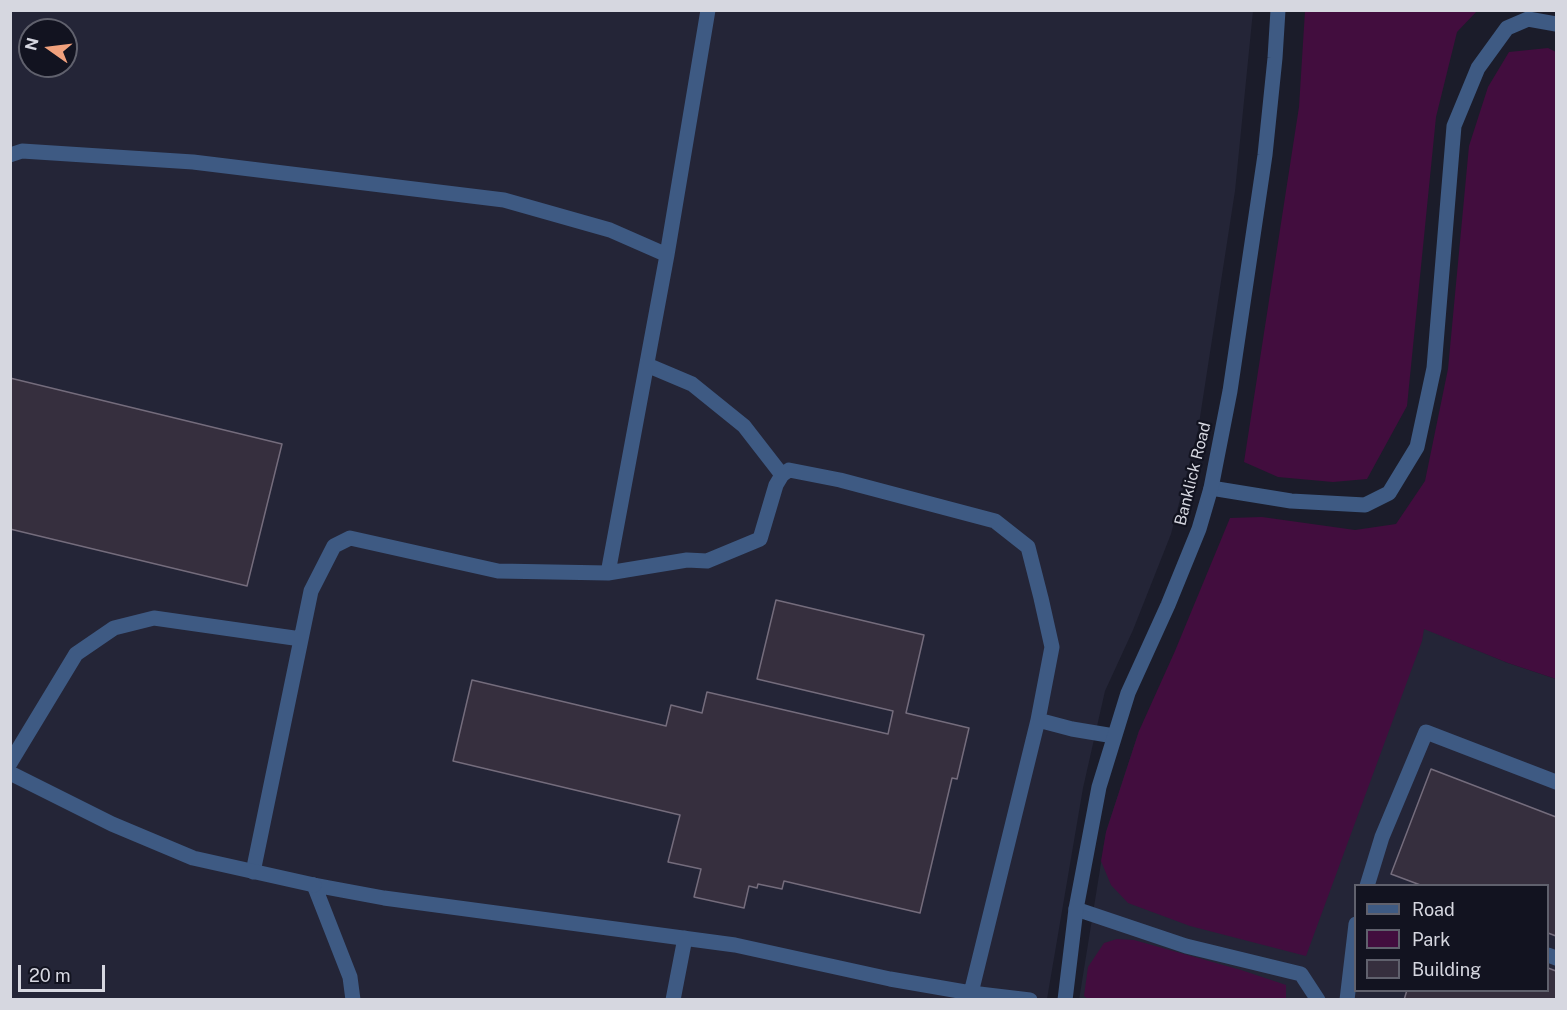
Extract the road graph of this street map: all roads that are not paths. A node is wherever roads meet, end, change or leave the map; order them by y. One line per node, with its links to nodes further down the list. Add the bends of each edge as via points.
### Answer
1 (708, 10): 5 (street)
2 (1278, 10): 8 (street, Banklick Road, via 1264,155 1230,391)
3 (1557, 24): 8 (street, via 1528,19 1507,27 1478,68 1454,126 1434,368 1417,447 1389,493 1365,505 1291,501)
4 (10, 155): 5 (street, via 22,151 193,162 504,200 610,230)
5 (667, 255): 6 (street)
6 (646, 365): 7 (street, via 692,384 744,426); 9 (street)
7 (782, 475): 9 (street, via 760,539 707,561 687,560); 11 (street, via 789,470 840,480 995,521 1028,547 1052,647)
8 (1211, 488): 12 (street, Banklick Road, via 1199,529 1128,693)
9 (608, 573): 10 (street, via 498,571 350,538 334,546 311,591)
10 (301, 639): 13 (street, via 154,618 114,627 76,654); 16 (street)
11 (1038, 720): 12 (street); 23 (street)
12 (1114, 736): 19 (street, Banklick Road, via 1099,787)
13 (10, 763)
14 (10, 773): 16 (street, via 112,824 194,858)
15 (1557, 782): 17 (street, via 1426,732 1382,837)
16 (253, 872): 18 (street)
17 (1367, 884)
18 (314, 885): 20 (street); 24 (street, via 350,977)
19 (1076, 909): 28 (street, Banklick Road); 29 (street, via 1186,946 1301,974)
20 (685, 938): 22 (street); 25 (street)
21 (1354, 941): 30 (street)
22 (949, 989): 23 (street); 26 (street)
23 (971, 993): 27 (street)
24 (353, 999)
25 (673, 999)
26 (931, 999)
27 (1030, 999)
28 (1065, 999)
29 (1318, 999)
30 (1347, 999)

